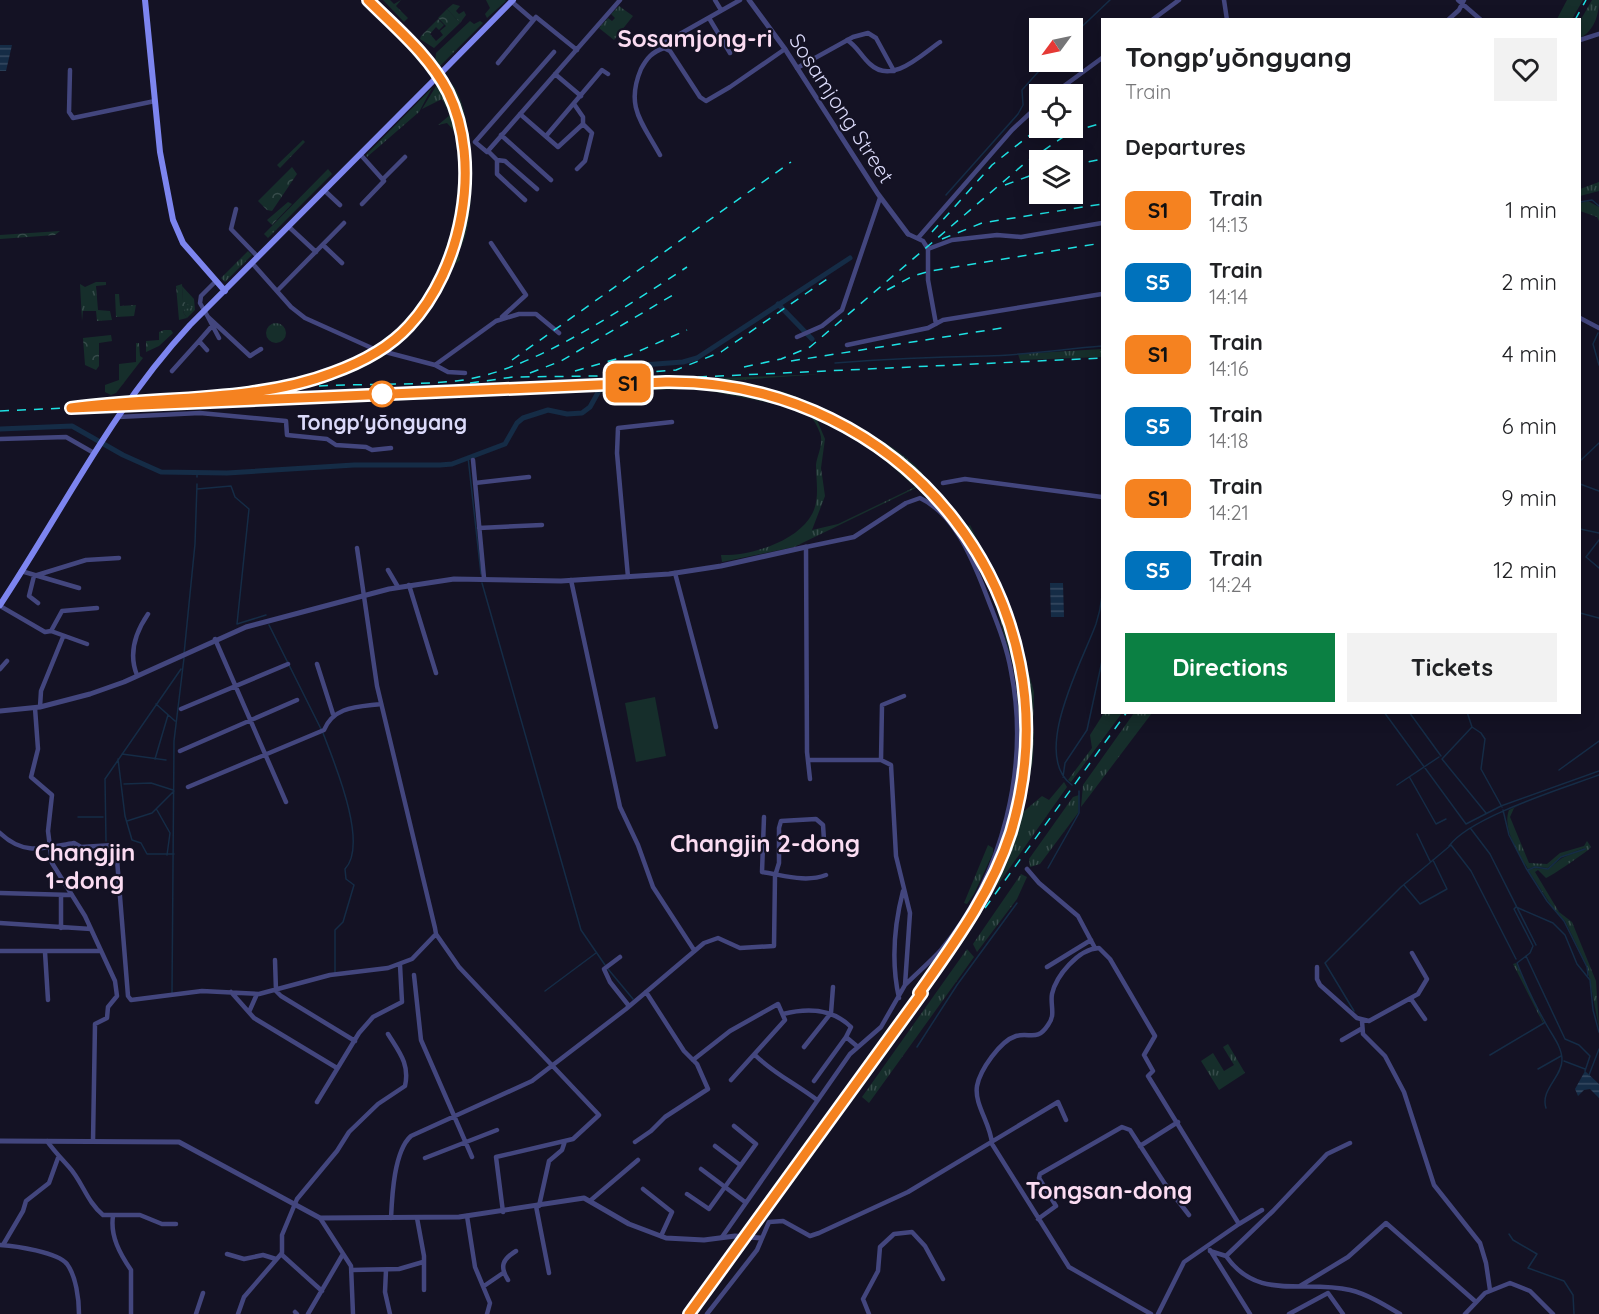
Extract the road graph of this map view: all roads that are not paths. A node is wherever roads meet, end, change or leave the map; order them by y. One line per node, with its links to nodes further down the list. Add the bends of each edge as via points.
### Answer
1 (145, 0): 36 (main road)
2 (620, 0): 24 (street)
3 (715, 0): 11 (street)
4 (740, 0): 11 (street)
5 (749, 0): 23 (street, Sosamjong Street)
6 (1179, 0): 13 (street)
7 (1224, 0): 14 (street)
8 (1458, 0): 10 (street)
9 (512, 1): 17 (street); 44 (main road)
10 (1464, 2): 15 (street); 16 (street)
11 (722, 10): 12 (street)
12 (709, 18): 22 (street, via 664,43); 26 (street)
13 (1155, 18)
14 (1227, 18)
15 (1450, 18)
16 (1480, 18)
17 (533, 20): 24 (street, via 538,17); 28 (street)
18 (1599, 34): 20 (street)
19 (847, 40): 29 (street); 31 (street, via 877,69); 31 (street, via 871,33)
20 (1581, 40)
21 (940, 42): 31 (street)
22 (664, 48): 23 (street, via 699,97 706,101); 45 (street, via 650,54 632,98)
23 (785, 49): 29 (street, Sosamjong Street)
24 (576, 50): 32 (street)
25 (554, 52): 43 (street, via 475,142)
26 (730, 53)
27 (1101, 59): 34 (street)
28 (498, 63)
29 (797, 68): 53 (street, Sosamjong Street)
30 (69, 70): 36 (street, via 69,112 73,118)
31 (894, 71)
32 (555, 74): 35 (street); 38 (street)
33 (608, 74): 35 (street, via 602,70)
34 (1067, 84)
35 (581, 96): 37 (street)
36 (155, 101): 70 (main road, via 172,220 183,243)
37 (574, 105): 40 (street); 42 (street)
38 (520, 114): 41 (street); 42 (street)
39 (1029, 114): 62 (street)
40 (583, 124): 42 (street, via 560,147); 48 (street, via 591,132 591,141 585,161)
41 (501, 135): 43 (street); 50 (street)
42 (546, 136)
43 (488, 151): 47 (street)
44 (360, 154): 49 (street); 52 (main road)
45 (660, 155)
46 (405, 157): 49 (street)
47 (497, 160): 51 (street, via 505,161); 54 (street, via 497,174)
48 (577, 169)
49 (384, 178): 55 (street)
50 (551, 180)
51 (537, 189)
52 (324, 190): 56 (street); 60 (main road)
53 (880, 198): 61 (street, Sosamjong Street); 81 (street, via 842,310)
54 (525, 200)
55 (362, 204)
56 (340, 205)
57 (236, 209): 67 (street, via 231,229)
58 (344, 223): 64 (street)
59 (1101, 223): 65 (street, via 1021,237 996,235 952,240)
60 (288, 226): 66 (street); 67 (main road)
61 (908, 234): 62 (street)
62 (918, 238): 65 (street)
63 (492, 243): 75 (street, via 526,295)
64 (323, 245): 66 (street); 69 (street)
65 (928, 249): 77 (street, via 928,280)
66 (316, 252): 72 (street)
67 (258, 257): 68 (main road)
68 (252, 263): 71 (main road); 72 (street)
69 (342, 264)
70 (216, 281): 71 (main road); 74 (street, via 201,296)
71 (225, 291): 74 (main road)
72 (277, 291): 87 (street, via 305,318 374,349)
73 (1101, 294): 77 (street, via 1002,309)
74 (206, 315): 78 (street); 86 (street, via 250,356); 90 (main road, via 154,366)
75 (500, 319): 80 (street, via 536,314); 87 (street)
76 (1581, 319): 79 (street)
77 (936, 324): 84 (street)
78 (212, 326): 82 (street); 83 (street)
79 (1599, 328)
80 (559, 333)
81 (797, 337)
82 (219, 338)
83 (200, 341): 85 (street); 88 (street)
84 (847, 345)
85 (207, 350)
86 (261, 350)
87 (435, 365): 89 (street, via 448,372)
88 (172, 371)
89 (465, 373)
90 (116, 417): 93 (street, via 200,413 286,421 287,435 327,439 336,445 372,450); 94 (main road)
91 (672, 422): 109 (street, via 618,428)
92 (0, 439): 94 (street, via 66,437)
93 (391, 448)
94 (95, 451): 106 (main road)
95 (472, 460): 97 (street)
96 (529, 477): 97 (street)
97 (475, 483): 101 (street)
98 (943, 483): 99 (street, via 965,479)
99 (1101, 497)
100 (543, 525): 101 (street)
101 (479, 528): 110 (street)
102 (806, 547): 107 (street); 143 (street); 176 (street, via 854,537 915,498 926,501 948,521 970,556 1000,631 1011,671 1016,751 1013,788 999,843 976,896 957,926 941,950)
103 (357, 548): 115 (street)
104 (118, 558): 108 (street, via 86,561)
105 (388, 570): 113 (street)
106 (21, 571): 108 (street); 116 (main road)
107 (675, 573): 109 (street); 140 (street)
108 (34, 576): 114 (street); 117 (street, via 29,596)
109 (628, 577): 111 (street)
110 (484, 578): 111 (street); 112 (street)
111 (571, 580): 165 (street, via 620,807 653,887)
112 (409, 585): 113 (street); 129 (street)
113 (398, 587): 115 (street)
114 (79, 588)
115 (363, 595): 123 (street, via 270,618); 134 (street)
116 (2, 597): 118 (main road)
117 (38, 603)
118 (0, 605): 121 (street)
119 (97, 608): 121 (street, via 62,611)
120 (148, 614): 130 (street, via 139,626 130,660)
121 (51, 632): 122 (street)
122 (63, 637): 124 (street); 135 (street)
123 (215, 639): 130 (street); 131 (street)
124 (87, 644)
125 (7, 661): 128 (street)
126 (288, 664): 131 (street)
127 (317, 664): 138 (street)
128 (0, 669)
129 (436, 673)
130 (137, 675): 135 (street, via 108,688)
131 (235, 686): 136 (street); 139 (street)
132 (904, 696): 144 (street, via 882,705)
133 (297, 700): 139 (street)
134 (381, 704): 138 (street); 162 (street)
135 (37, 707): 137 (street); 151 (street, via 38,749 31,777 52,795)
136 (181, 709)
137 (0, 711)
138 (333, 714): 142 (street, via 324,730)
139 (250, 720): 141 (street); 142 (street)
140 (716, 727)
141 (180, 751)
142 (265, 754): 146 (street); 147 (street)
143 (809, 760): 144 (street); 145 (street)
144 (881, 760): 155 (street, via 891,765 894,837)
145 (810, 779)
146 (188, 787)
147 (286, 802)
148 (764, 817): 154 (street, via 762,872)
149 (0, 833): 151 (street, via 21,848)
150 (824, 840): 154 (street, via 824,825 816,819 781,821)
151 (50, 847): 158 (street, via 52,862); 179 (street, via 74,843 81,847 116,847 131,1000)
152 (1027, 869): 163 (street, via 1078,916)
153 (826, 875): 154 (street, via 816,879)
154 (775, 876): 165 (street, via 774,946 740,948 718,938)
155 (904, 889): 176 (street, via 910,913); 182 (street, via 895,933)
156 (0, 893): 157 (street)
157 (61, 895): 158 (street); 160 (street)
158 (72, 895): 161 (street)
159 (0, 923): 160 (street)
160 (61, 928): 161 (street)
161 (91, 928): 167 (street)
162 (436, 934): 172 (street); 200 (street, via 459,967)
163 (1091, 940): 164 (street); 173 (street)
164 (1095, 948): 208 (street, via 1110,959 1155,1036 1144,1055 1153,1071 1148,1076); 218 (street, via 1080,956 1054,984 1053,1019 1045,1030 1036,1036 1019,1035 1010,1040 985,1069 977,1086 992,1132)
165 (694, 950): 180 (street)
166 (0, 951): 168 (street)
167 (100, 951): 168 (street); 213 (street, via 112,971 117,996 108,1007 107,1018 95,1024)
168 (45, 952): 184 (street)
169 (1412, 953): 183 (street, via 1426,979 1421,992)
170 (620, 957): 185 (street, via 606,967 610,982)
171 (275, 960): 178 (street)
172 (400, 965): 178 (street, via 330,975); 195 (street, via 402,1002 373,1017)
173 (1047, 967)
174 (1317, 967): 190 (street, via 1318,982)
175 (414, 975): 206 (street, via 421,1040)
176 (905, 985): 182 (street)
177 (833, 987): 187 (street)
178 (276, 991): 181 (street); 195 (street)
179 (231, 992): 181 (street); 186 (street)
180 (646, 992): 185 (street); 199 (street)
181 (257, 994): 186 (street)
182 (899, 998): 197 (street, via 881,1027)
183 (1411, 999): 189 (street); 190 (street)
184 (48, 1000)
185 (629, 1006): 200 (street)
186 (249, 1012): 201 (street)
187 (831, 1013): 188 (street); 193 (street, via 851,1027); 196 (street)
188 (783, 1014): 198 (street, via 785,1020); 199 (street, via 778,1005 772,1007 730,1031)
189 (1425, 1019)
190 (1362, 1021): 191 (street)
191 (1360, 1029): 194 (street); 266 (street, via 1395,1072 1411,1109 1434,1185 1480,1243)
192 (388, 1034): 232 (street, via 405,1061 405,1086 378,1104 349,1132)
193 (846, 1037): 197 (street); 203 (street)
194 (1342, 1040)
195 (355, 1041): 201 (street)
196 (804, 1047)
197 (858, 1047): 204 (street)
198 (754, 1055): 202 (street); 204 (street)
199 (693, 1060): 216 (street, via 708,1089)
200 (552, 1066): 206 (street, via 532,1080); 214 (street, via 599,1115 582,1132)
201 (337, 1068): 205 (street)
202 (731, 1080)
203 (814, 1081)
204 (817, 1100): 231 (street)
205 (317, 1102)
206 (453, 1115): 215 (street); 240 (street, via 407,1139 397,1168)
207 (1066, 1120): 218 (street, via 1058,1102)
208 (1178, 1122): 220 (street); 244 (street)
209 (734, 1126): 225 (street, via 756,1144)
210 (497, 1130): 215 (street)
211 (0, 1141): 212 (street)
212 (47, 1141): 213 (street); 221 (street)
213 (93, 1141): 232 (street, via 179,1142)
214 (565, 1141): 233 (street, via 562,1150 549,1161); 235 (street, via 496,1158)
215 (466, 1142): 222 (street); 223 (street)
216 (635, 1142)
217 (1350, 1143): 254 (street, via 1331,1150)
218 (992, 1144): 242 (street); 247 (street, via 908,1192 819,1233 810,1236 774,1220 766,1225)
219 (715, 1146): 225 (street)
220 (1140, 1146): 236 (street); 242 (street, via 1130,1130 1122,1127 1040,1174 1039,1179 1056,1206)
221 (58, 1158): 237 (street, via 70,1167 99,1211); 248 (street, via 49,1184 26,1202)
222 (425, 1158)
223 (472, 1158)
224 (638, 1160): 230 (street)
225 (740, 1165): 227 (street)
226 (701, 1169): 227 (street)
227 (725, 1187): 229 (street, via 709,1209); 231 (street)
228 (643, 1189): 245 (street, via 672,1212)
229 (687, 1194)
230 (591, 1200): 233 (street, via 580,1198); 245 (street, via 629,1224)
231 (745, 1202): 246 (street)
232 (295, 1206): 239 (street); 252 (street, via 282,1235)
233 (538, 1206): 235 (street); 260 (street)
234 (1262, 1210): 244 (street)
235 (503, 1212): 238 (street)
236 (1189, 1215)
237 (113, 1216): 243 (street, via 140,1215 162,1224); 271 (street, via 122,1260 131,1270)
238 (467, 1216): 241 (street); 263 (street, via 475,1267)
239 (320, 1218): 240 (street); 253 (street)
240 (391, 1218): 241 (street)
241 (417, 1218): 256 (street)
242 (1038, 1219): 280 (street, via 1069,1267)
243 (176, 1224)
244 (1239, 1224): 249 (street)
245 (661, 1236): 246 (street, via 682,1240)
246 (722, 1237): 247 (street)
247 (761, 1238): 278 (street, via 751,1259)
248 (1, 1245): 270 (street, via 28,1248 62,1260 70,1269)
249 (1209, 1248): 254 (street); 281 (street, via 1184,1262); 282 (street)
250 (516, 1251): 259 (street, via 504,1258)
251 (227, 1254): 255 (street, via 244,1259 263,1255)
252 (281, 1254): 255 (street); 267 (street)
253 (343, 1254): 257 (street); 267 (street)
254 (1226, 1256): 264 (street, via 1234,1268 1260,1284)
255 (276, 1258): 273 (street, via 244,1297)
256 (423, 1262): 258 (street); 265 (street)
257 (352, 1270): 258 (street); 275 (street)
258 (386, 1270): 276 (street)
259 (503, 1273): 262 (street); 263 (street)
260 (549, 1273)
261 (943, 1279): 279 (street, via 925,1246 912,1232 894,1234 880,1247 878,1271 863,1299)
262 (508, 1280)
263 (484, 1286): 277 (street, via 490,1303)
264 (1299, 1286): 269 (street, via 1348,1257 1386,1223); 285 (street, via 1352,1290)
265 (424, 1290)
266 (1490, 1290): 269 (street); 287 (street, via 1501,1284 1517,1284)
267 (322, 1291): 274 (street)
268 (203, 1293): 272 (street)
269 (1476, 1302): 286 (street)
270 (79, 1314)
271 (131, 1314)
272 (196, 1314)
273 (238, 1314)
274 (308, 1314)
275 (353, 1314)
276 (390, 1314)
277 (487, 1314)
278 (707, 1314)
279 (869, 1314)
280 (1151, 1314)
281 (1158, 1314)
282 (1250, 1314)
283 (1289, 1314): 284 (street, via 1328,1293)
284 (1343, 1314)
285 (1400, 1314)
286 (1465, 1314)
287 (1553, 1314)

